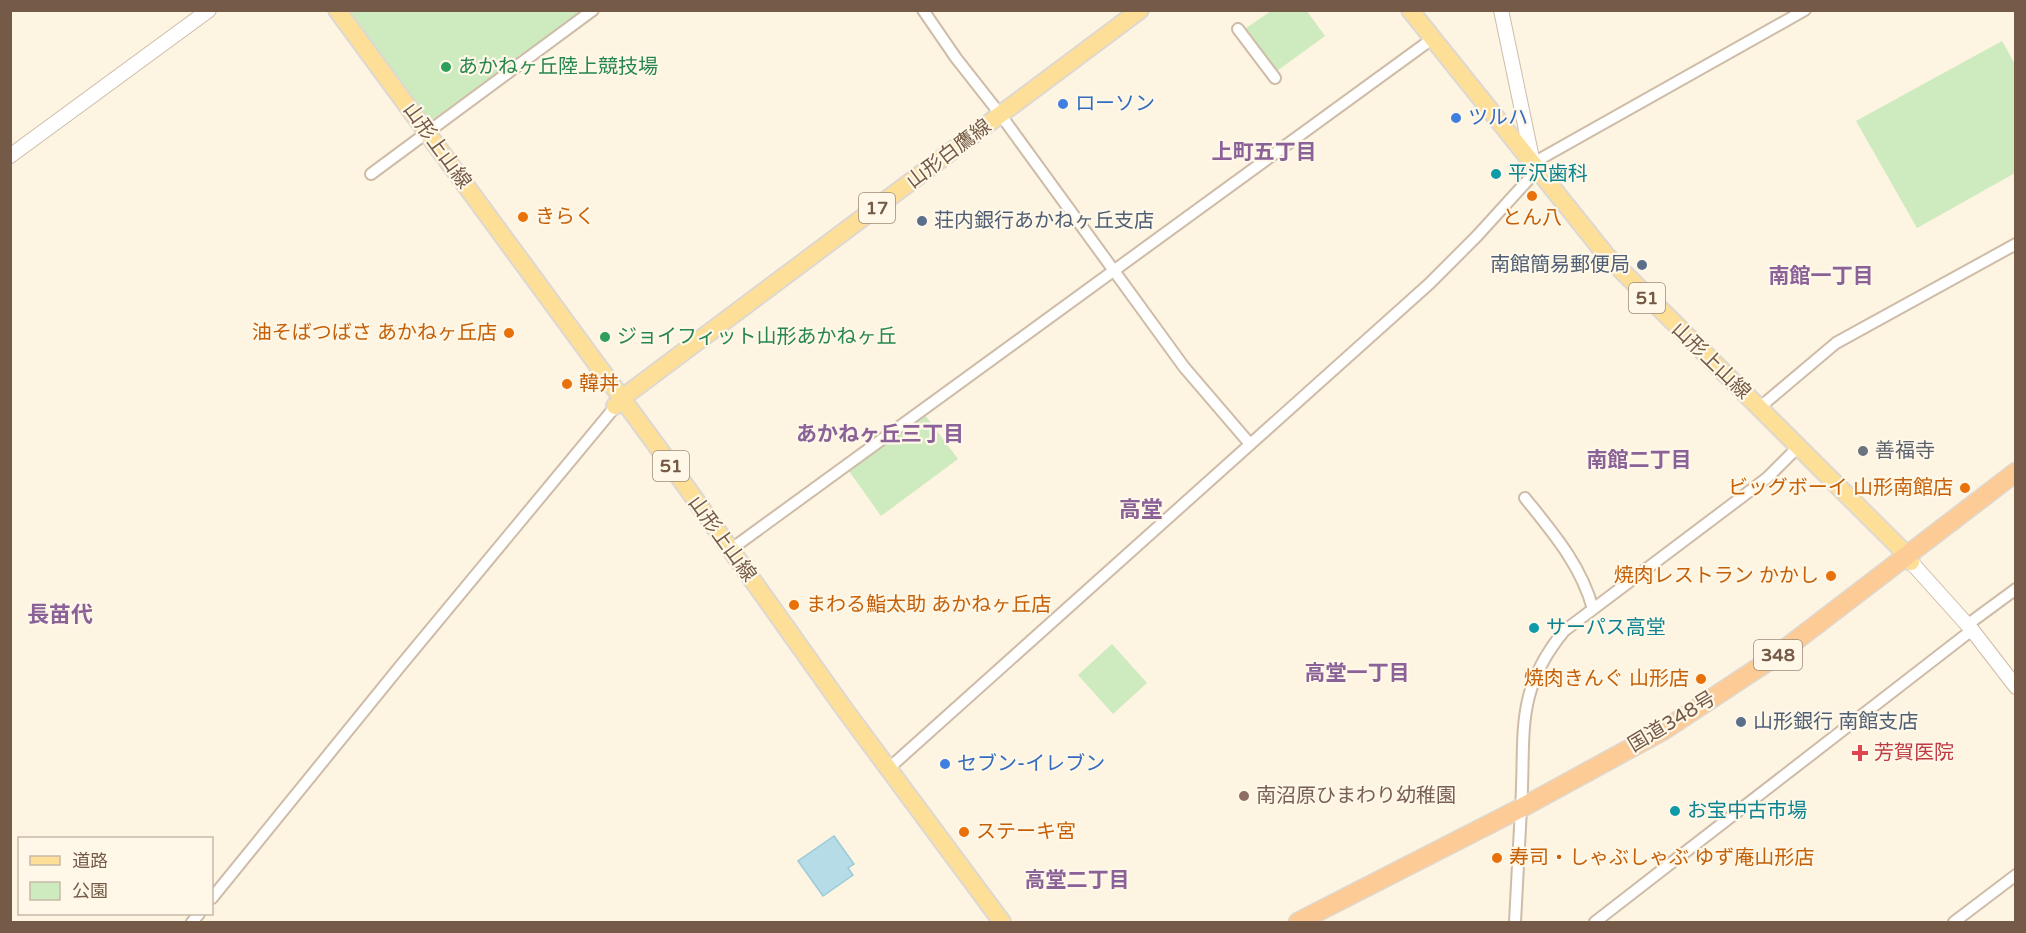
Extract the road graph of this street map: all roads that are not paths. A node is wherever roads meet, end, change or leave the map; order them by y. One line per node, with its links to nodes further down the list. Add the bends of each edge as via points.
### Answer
1 (209, 10): 15 (street)
2 (326, 10): 14 (main road, 山形上山線 / 51)
3 (337, 10): 14 (main road, 山形上山線 / 51)
4 (593, 10): 14 (street)
5 (923, 10): 13 (street)
6 (1140, 10): 13 (main road, 山形白鷹線 / 17)
7 (1410, 10): 11 (main road, 山形上山線 / 51)
8 (1501, 10): 16 (street)
9 (1805, 10): 16 (street)
10 (1238, 29): 12 (street)
11 (1432, 39): 16 (main road, 山形上山線 / 51); 19 (street)
12 (1275, 78)
13 (1000, 114): 19 (street); 20 (main road, 山形白鷹線 / 17)
14 (423, 135): 17 (street); 20 (main road, 山形上山線 / 51)
15 (10, 156)
16 (1535, 166): 21 (main road, 山形上山線 / 51, via 1606,255); 22 (street, via 1477,236 1429,284)
17 (371, 174)
18 (2016, 244): 21 (street, via 1836,343)
19 (1114, 270): 22 (street, via 1184,367); 27 (street)
20 (619, 403): 27 (main road, 山形上山線 / 51); 36 (street); 37 (main road, 山形上山線 / 51)
21 (1759, 408): 23 (main road, 山形上山線 / 51)
22 (1250, 444): 33 (street)
23 (1798, 447): 28 (main road, 山形上山線 / 51); 30 (street, via 1767,478)
24 (2016, 472): 28 (highway, 国道348号 / 348)
25 (2016, 483): 28 (highway, 国道348号 / 348)
26 (1525, 498): 30 (street, via 1576,566)
27 (730, 550): 33 (main road, 山形上山線 / 51)
28 (1909, 559): 31 (street); 34 (highway, 国道348号 / 348, via 1709,701)
29 (2016, 589): 31 (street)
30 (1593, 609): 34 (street, via 1564,631 1532,682 1523,729)
31 (1970, 628): 32 (street); 42 (street)
32 (2016, 687)
33 (888, 769): 38 (main road, 山形上山線 / 51)
34 (1521, 813): 39 (highway, 国道348号 / 348); 40 (highway, 国道348号 / 348); 41 (street)
35 (2016, 875): 43 (street)
36 (213, 897)
37 (990, 922)
38 (1002, 922)
39 (1298, 922)
40 (1314, 922)
41 (1515, 922)
42 (1595, 922)
43 (1954, 922)

